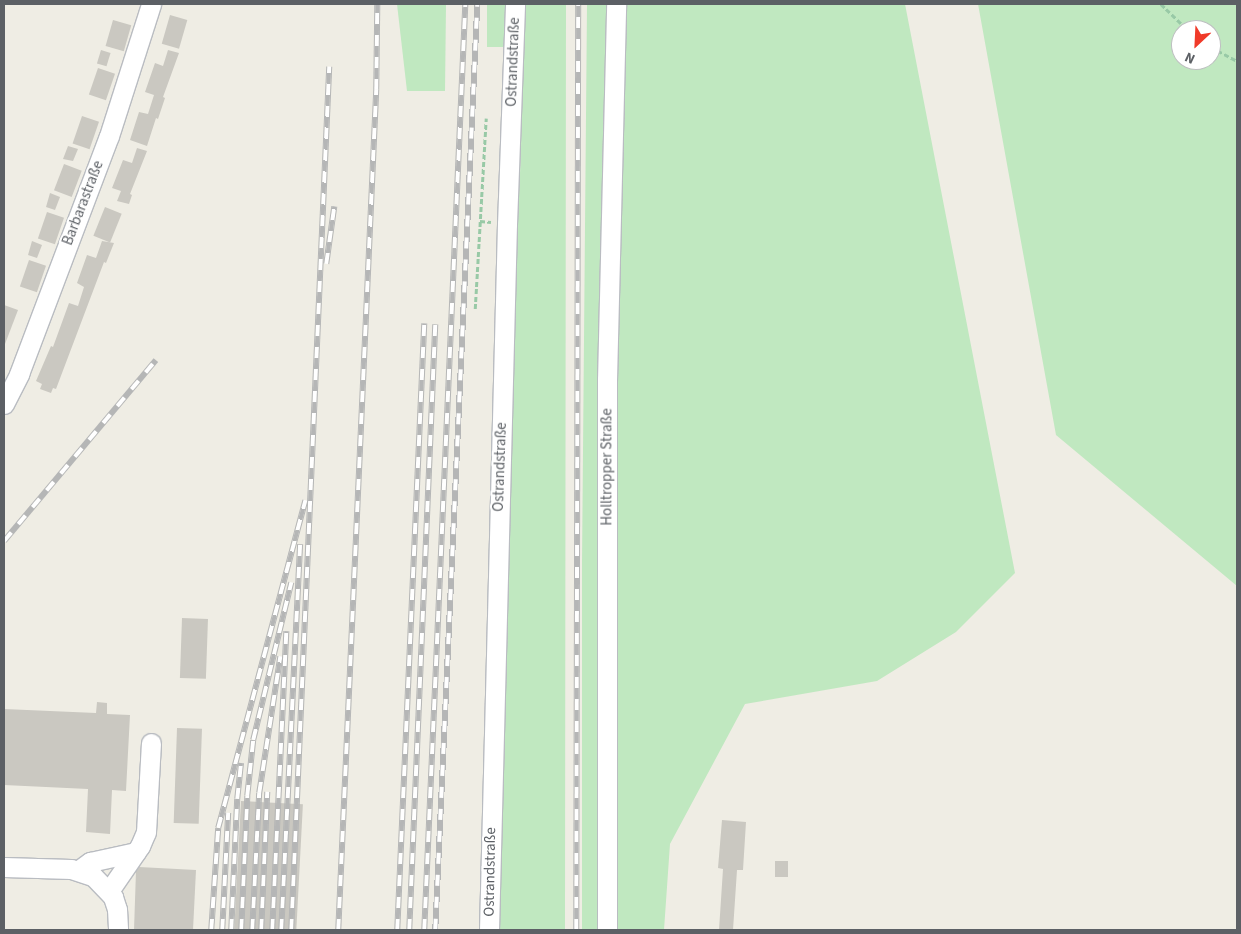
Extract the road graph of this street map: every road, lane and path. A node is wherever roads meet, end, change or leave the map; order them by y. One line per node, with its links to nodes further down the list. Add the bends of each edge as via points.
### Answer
1 (151, 4): 10 (street, Barbarastraße, via 109,136)
2 (515, 4): 17 (street, Ostrandstraße)
3 (616, 4): 18 (street, Holltropper Straße, via 607,390)
4 (1161, 4): 5 (path)
5 (1178, 20)
6 (1221, 52): 7 (path)
7 (1237, 61)
8 (486, 118): 9 (path)
9 (475, 309)
10 (5, 402)
11 (151, 743): 12 (street, via 148,823)
12 (136, 852): 14 (street, via 90,862); 15 (street)
13 (4, 867): 14 (street)
14 (79, 870): 15 (street, via 93,876)
15 (109, 891): 16 (street, via 117,909)
16 (118, 930)
17 (488, 930)
18 (607, 930)

